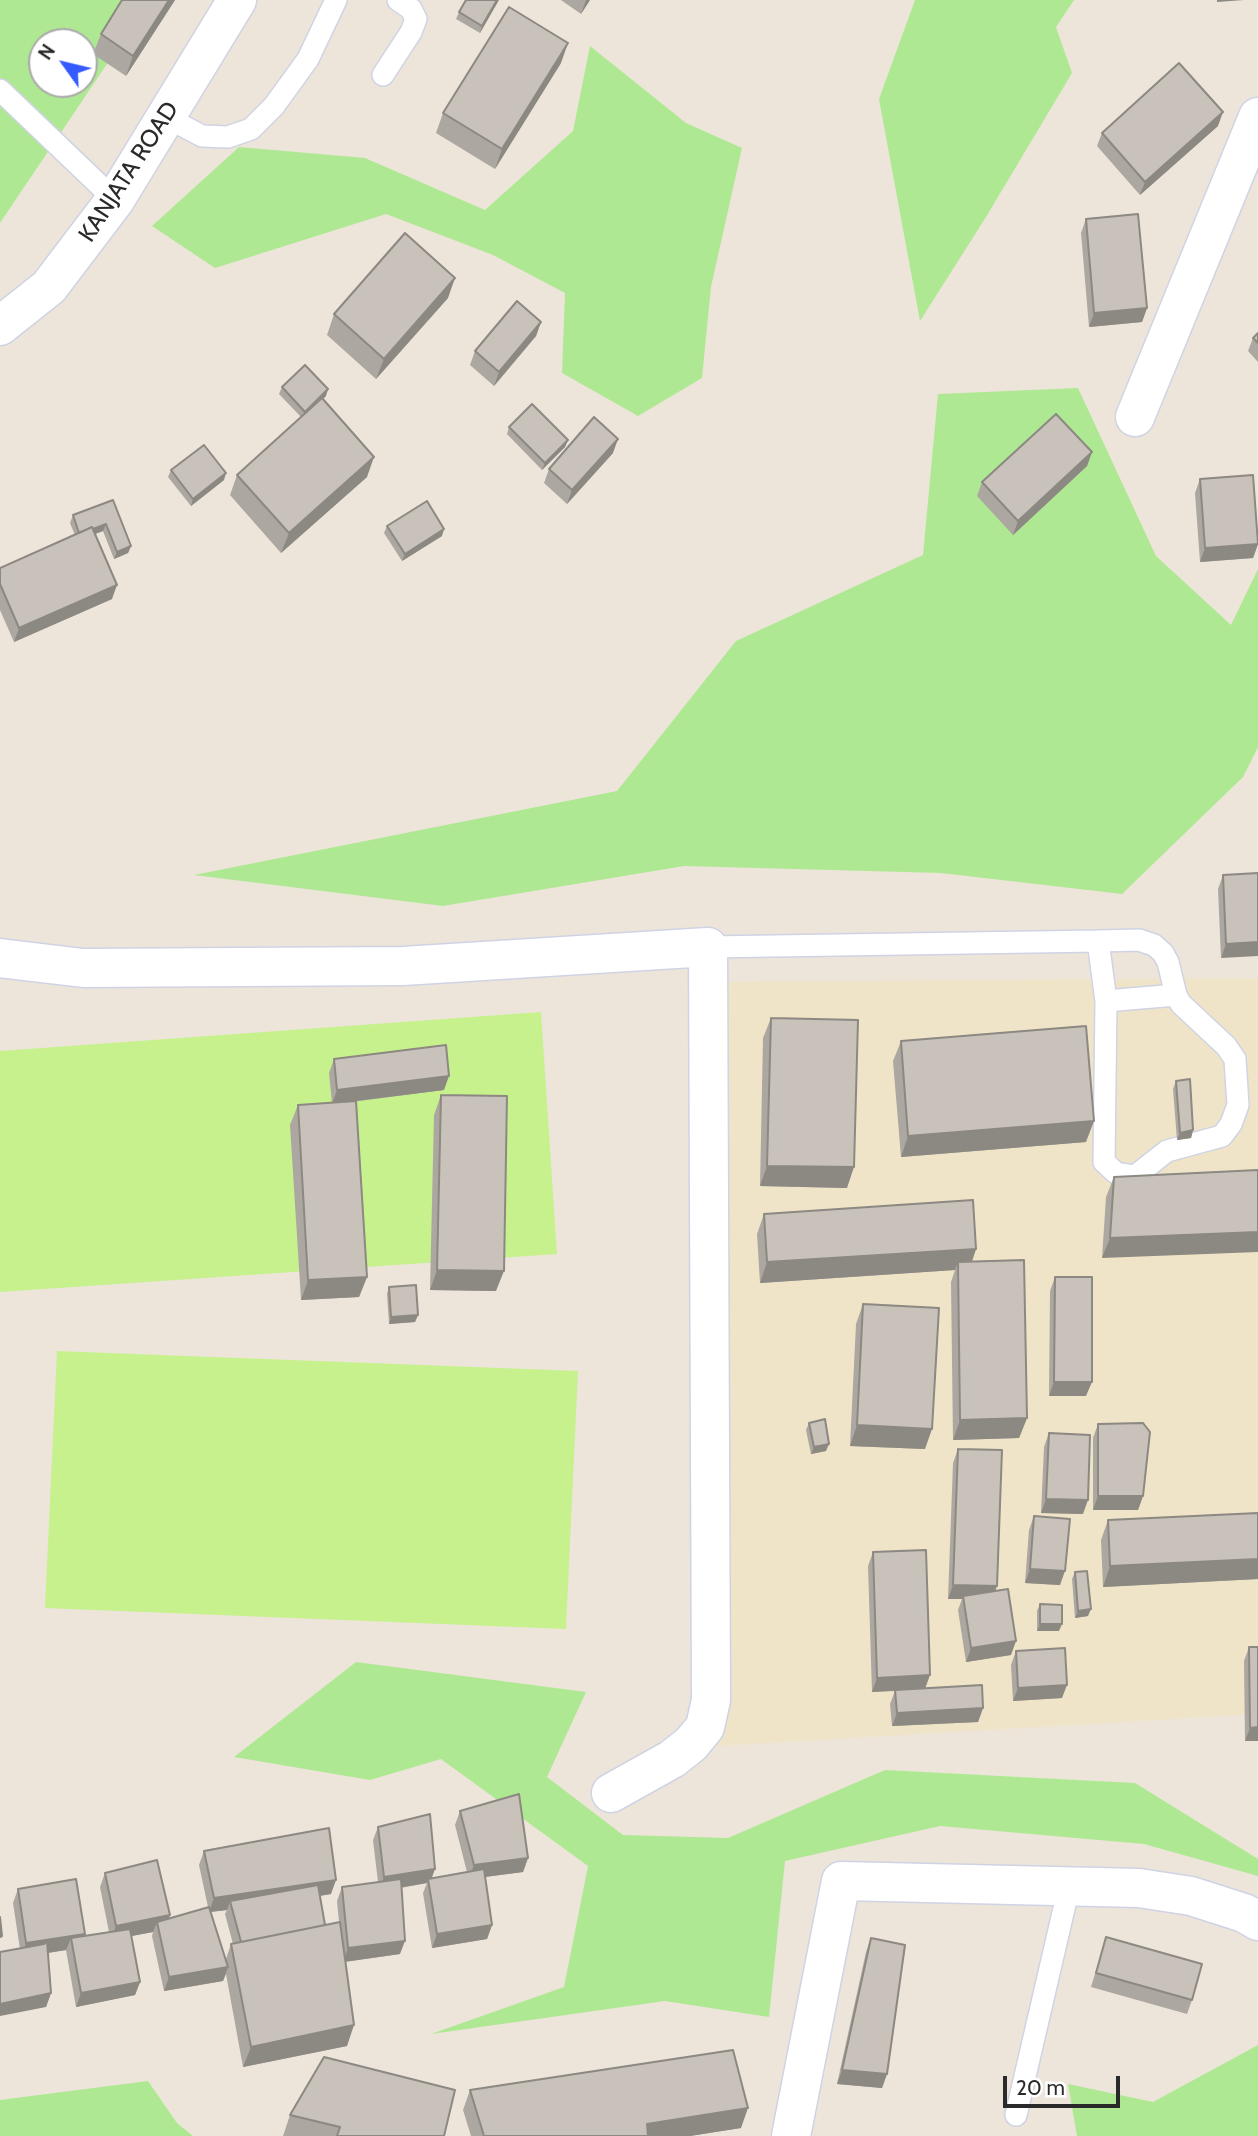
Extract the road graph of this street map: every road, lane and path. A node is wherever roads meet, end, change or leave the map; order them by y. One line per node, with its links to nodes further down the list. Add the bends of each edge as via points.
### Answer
1 (237, 0): 6 (street, KANJATA ROAD)
2 (336, 0): 6 (lane, via 308,60 251,129 228,137 202,136)
3 (398, 0): 4 (lane, via 416,19)
4 (383, 75)
5 (0, 90): 8 (lane)
6 (166, 117): 8 (street, KANJATA ROAD)
7 (1258, 117): 10 (street)
8 (115, 200): 9 (street, KANJATA ROAD, via 49,288)
9 (0, 326)
10 (1136, 417)
11 (1098, 941): 12 (lane); 14 (lane, via 1139,940 1154,945 1168,962); 15 (lane)
12 (708, 947): 13 (street, via 403,966 83,968); 16 (street, via 712,1700 705,1727 691,1744)
13 (0, 958)
14 (1176, 995): 15 (lane); 15 (lane, via 1235,1059 1238,1105 1223,1136 1167,1151 1135,1176 1116,1172 1104,1162)
15 (1106, 1001)
16 (611, 1793)
17 (1069, 1887): 18 (street, via 1139,1888 1191,1896); 19 (lane); 20 (street, via 841,1881)
18 (1258, 1921)
19 (1016, 2115)
20 (791, 2136)

